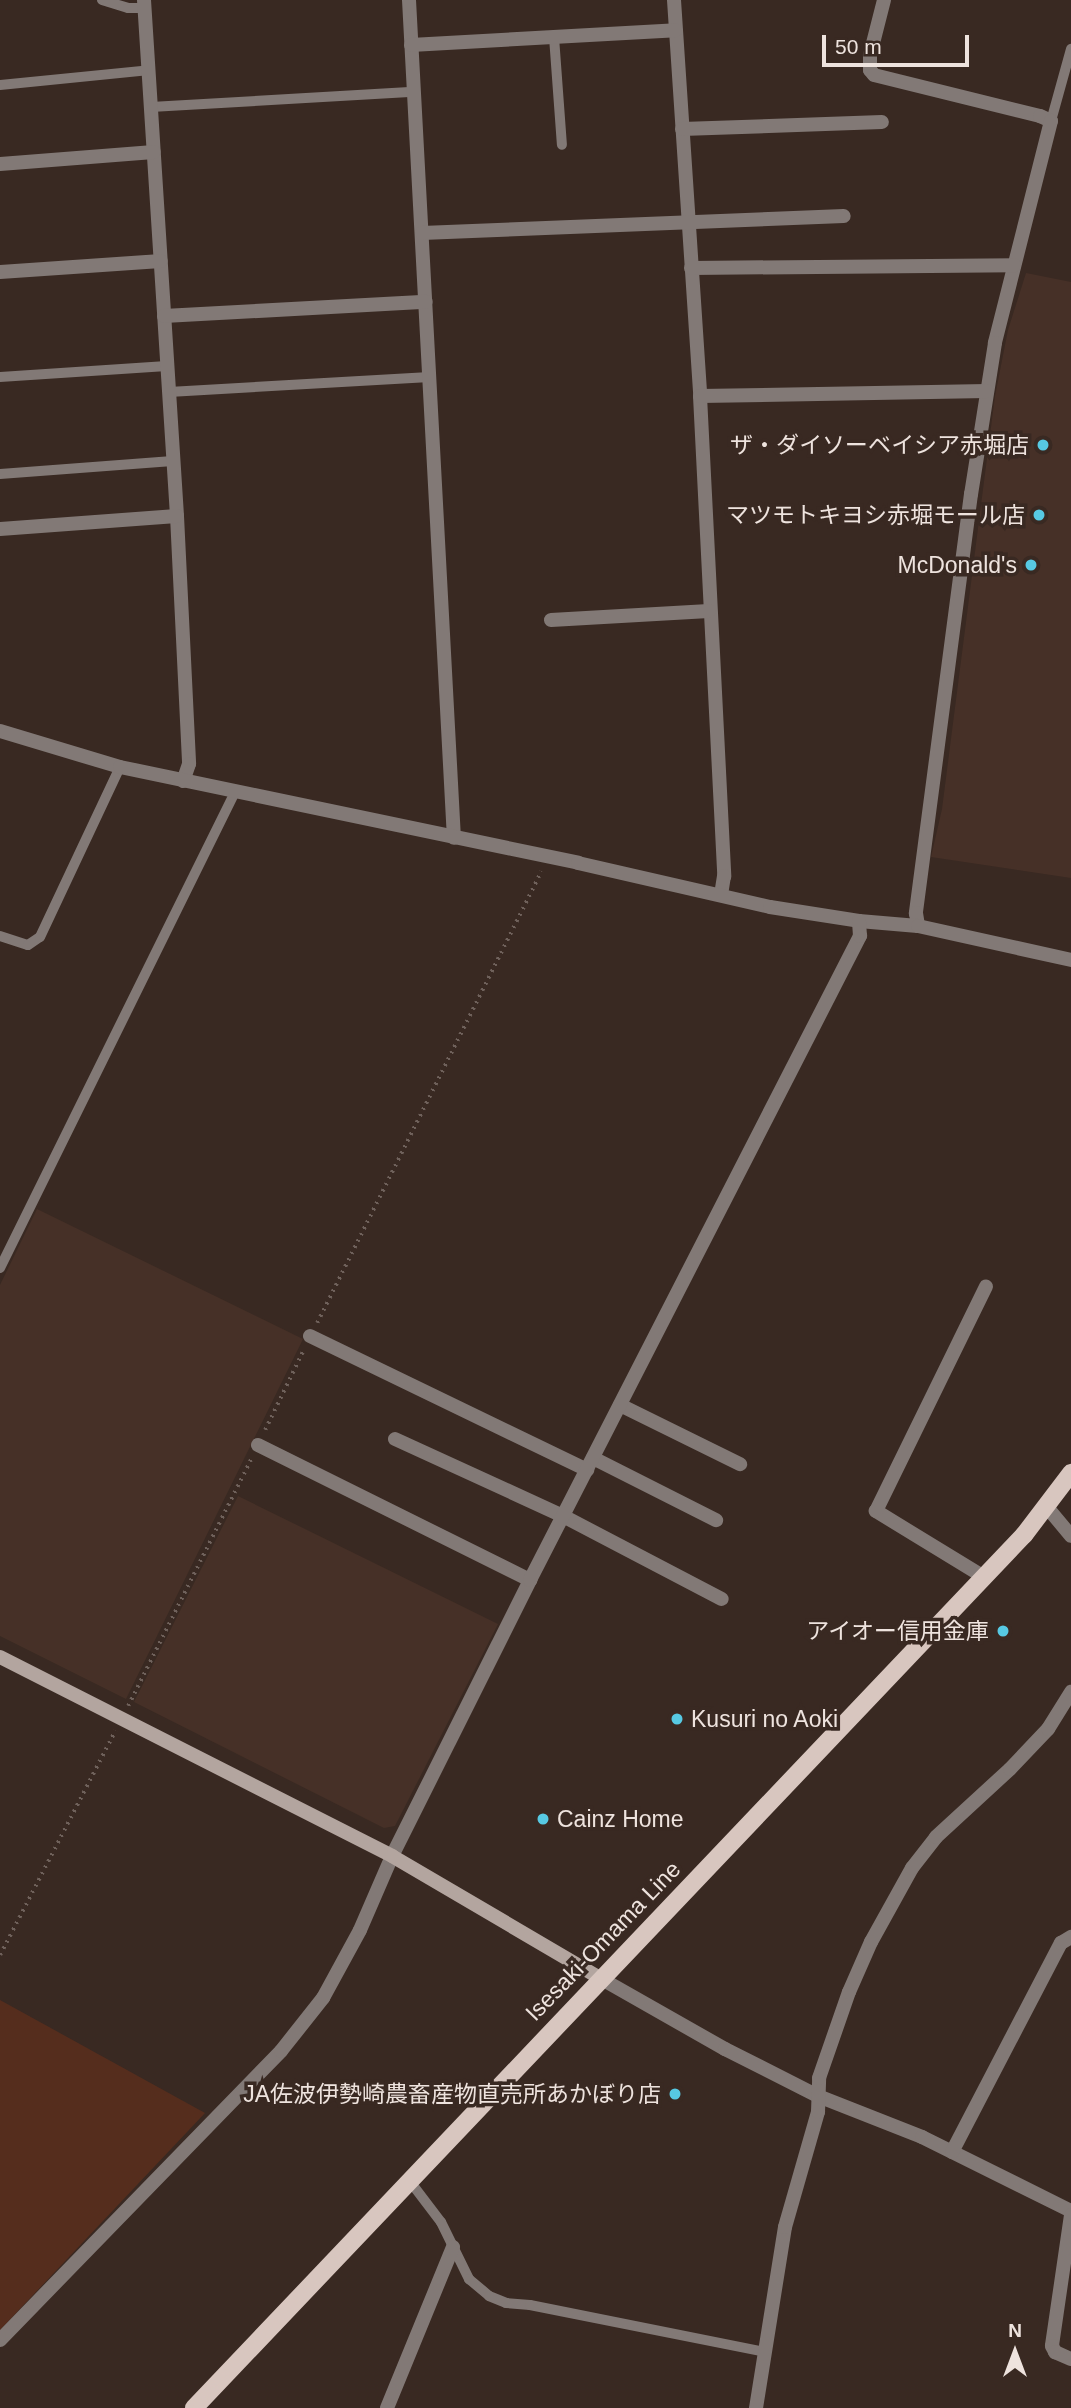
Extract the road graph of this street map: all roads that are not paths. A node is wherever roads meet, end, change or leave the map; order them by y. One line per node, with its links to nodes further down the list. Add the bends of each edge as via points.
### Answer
1 (102, 0): 5 (lane, via 128,8)
2 (409, 0): 8 (street)
3 (674, 0): 6 (street)
4 (884, 0): 14 (street, via 870,55 874,75)
5 (144, 4): 10 (street)
6 (676, 30): 7 (street); 16 (street)
7 (554, 37): 8 (street); 17 (lane)
8 (411, 45): 12 (street)
9 (1071, 49): 14 (lane)
10 (149, 70): 11 (lane); 13 (street)
11 (0, 85)
12 (414, 92): 13 (lane); 22 (street)
13 (151, 107): 18 (street)
14 (1051, 121): 24 (street)
15 (882, 122): 16 (street)
16 (682, 129): 21 (street)
17 (562, 145)
18 (154, 152): 19 (street); 23 (street)
19 (0, 164)
20 (844, 216): 21 (street)
21 (688, 222): 22 (street); 25 (street)
22 (422, 233): 27 (street)
23 (161, 261): 26 (street); 28 (street)
24 (1014, 265): 25 (street); 32 (street)
25 (691, 268): 34 (street)
26 (0, 272)
27 (426, 302): 28 (street); 31 (street)
28 (164, 316): 29 (street)
29 (167, 366): 30 (lane); 33 (street)
30 (0, 377)
31 (430, 377): 33 (lane); 45 (street)
32 (987, 391): 34 (street); 48 (street)
33 (169, 392): 35 (street)
34 (700, 396): 39 (street)
35 (173, 461): 36 (lane); 37 (street)
36 (0, 474)
37 (177, 516): 38 (street); 43 (street, via 189,764)
38 (0, 529)
39 (709, 611): 40 (street); 46 (street, via 724,876)
40 (551, 621)
41 (0, 731): 42 (street)
42 (120, 767): 43 (street); 49 (lane, via 40,937 29,945)
43 (183, 780): 44 (street)
44 (235, 792): 45 (street); 51 (lane)
45 (454, 838): 46 (street)
46 (721, 895): 47 (street)
47 (859, 921): 48 (street); 54 (street, via 860,936)
48 (918, 926): 50 (street)
49 (0, 936)
50 (1071, 960)
51 (0, 1268)
52 (986, 1286): 64 (street, via 876,1511)
53 (310, 1336): 57 (street)
54 (620, 1405): 57 (street); 58 (street)
55 (395, 1439): 61 (street)
56 (258, 1445): 65 (street)
57 (590, 1464): 61 (street); 62 (street)
58 (740, 1464)
59 (1071, 1473): 60 (main road, Isesaki-Omama Line)
60 (1046, 1506): 63 (street); 64 (main road, Isesaki-Omama Line)
61 (563, 1516): 65 (street); 66 (street)
62 (716, 1520)
63 (1071, 1536)
64 (984, 1577): 71 (main road, Isesaki-Omama Line)
65 (530, 1580): 69 (street)
66 (722, 1599)
67 (0, 1657): 69 (street)
68 (1071, 1692): 72 (street, via 1048,1729 936,1837 912,1868 849,1992 819,2078)
69 (392, 1856): 71 (street); 77 (street, via 354,1941 299,2031)
70 (1071, 1937): 73 (street, via 1061,1943)
71 (600, 1978): 72 (street); 74 (main road, Isesaki-Omama Line)
72 (818, 2096): 73 (street); 78 (street, via 818,2112 785,2227)
73 (952, 2152): 75 (street)
74 (409, 2180): 76 (lane, via 441,2222); 80 (main road, Isesaki-Omama Line)
75 (1071, 2213): 79 (street, via 1052,2346)
76 (453, 2247): 78 (lane, via 469,2279 506,2303); 81 (street)
77 (0, 2340)
78 (765, 2352): 82 (street)
79 (1071, 2359)
80 (194, 2408)
81 (387, 2408)
82 (756, 2408)

